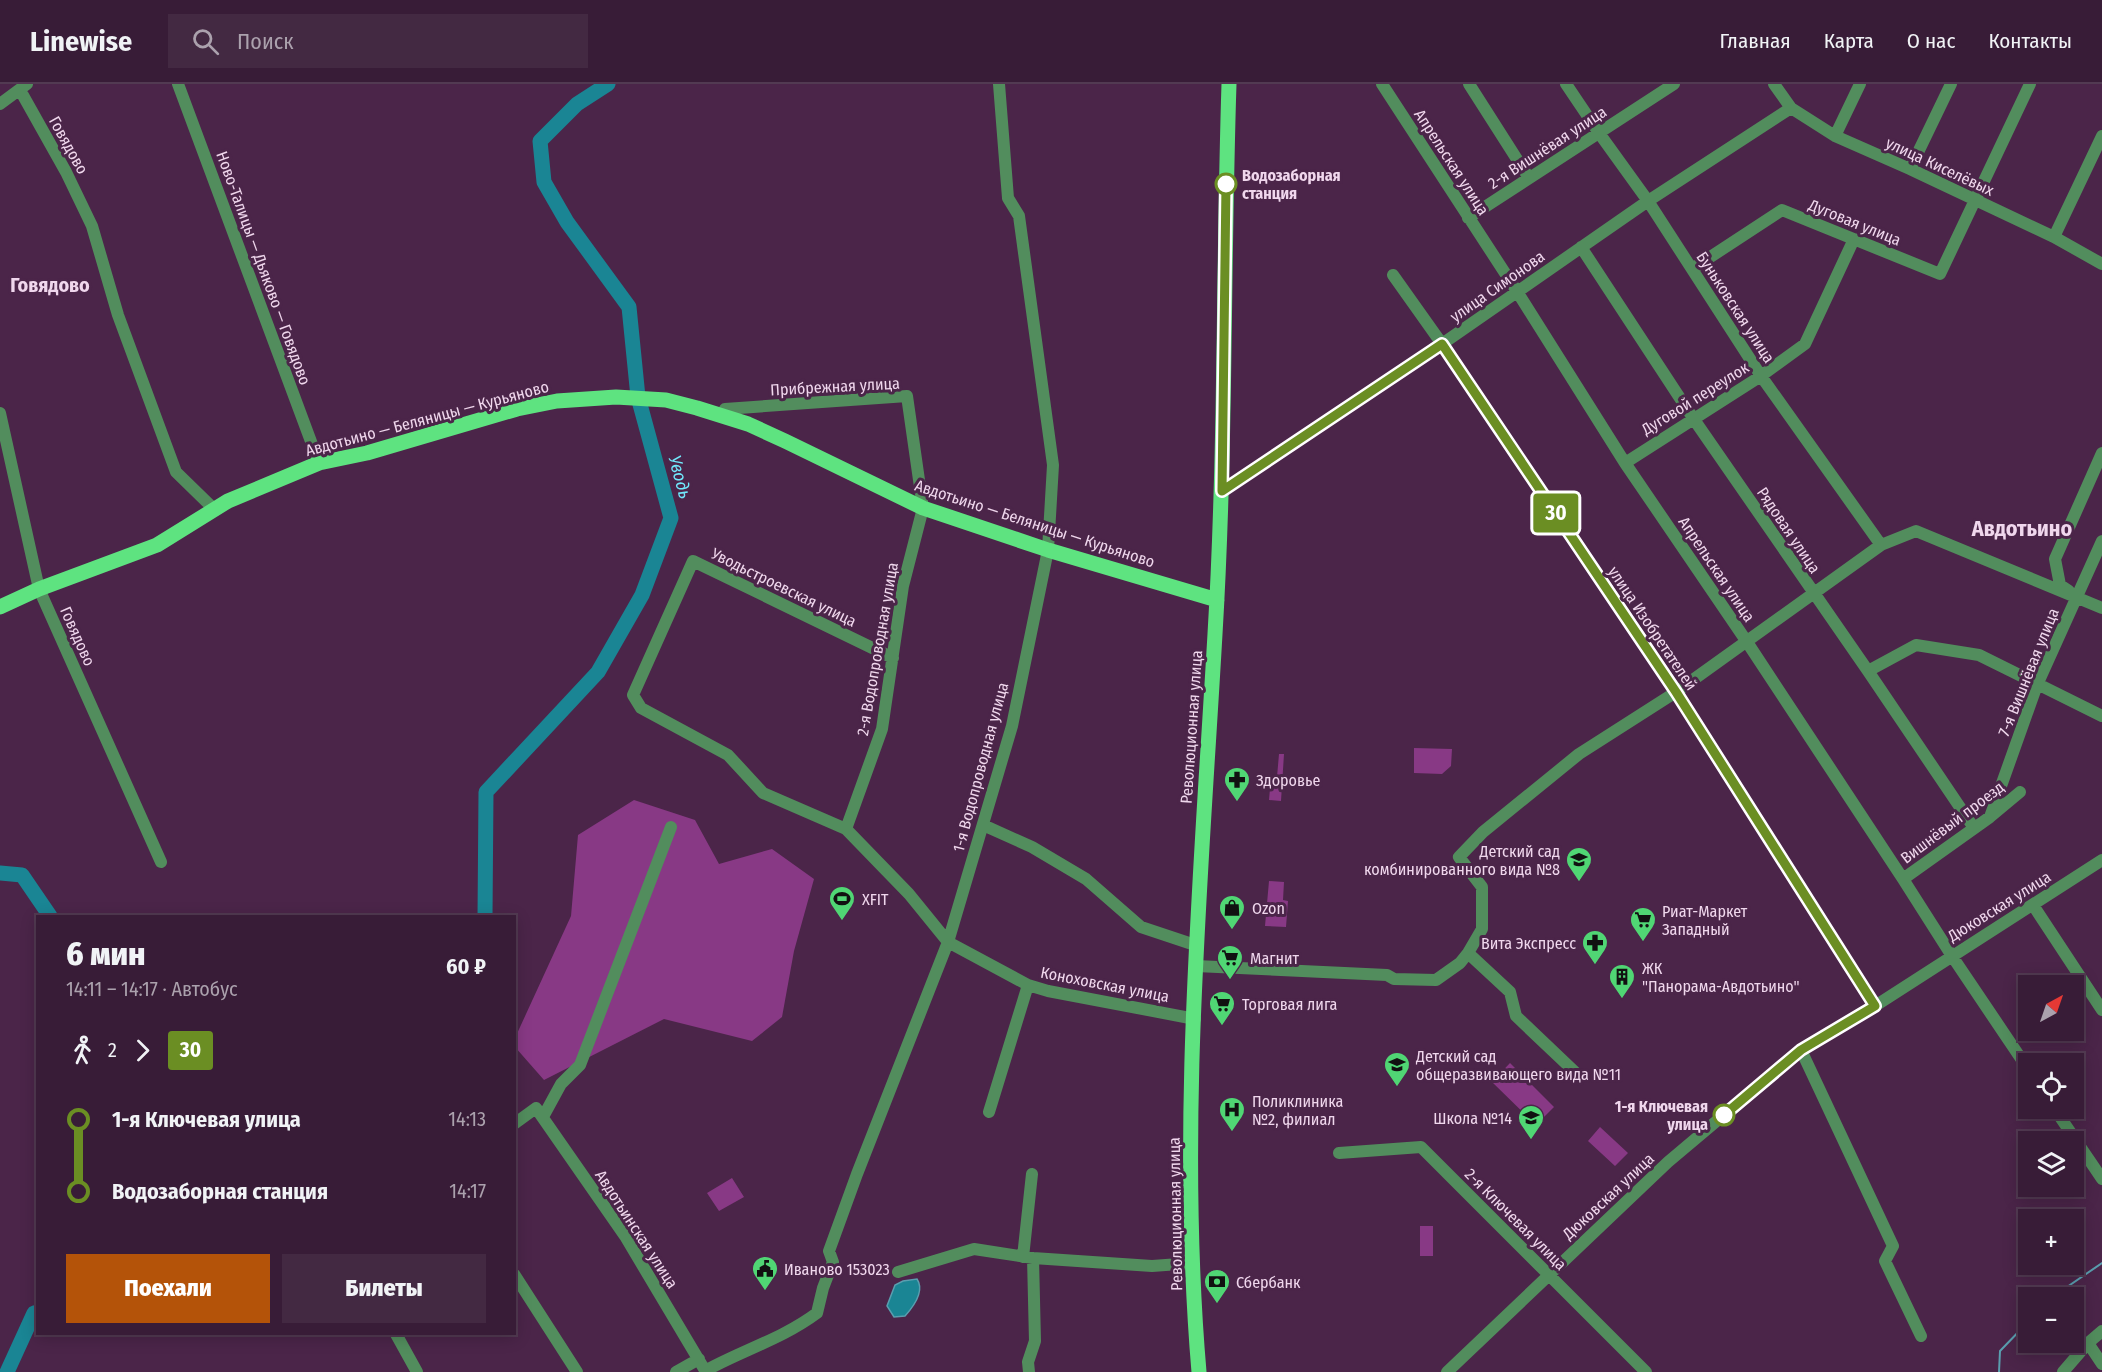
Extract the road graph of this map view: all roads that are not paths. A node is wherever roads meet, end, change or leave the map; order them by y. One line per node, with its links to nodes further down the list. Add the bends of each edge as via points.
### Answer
1 (178, 84): 36 (street, Ново-Талицы — Дьяково — Говядово)
2 (999, 84): 43 (street, 1-я Водопроводная улица, via 1008,198 1019,216 1053,465)
3 (1229, 84): 38 (main road, Революционная улица)
4 (1382, 84): 22 (street, Апрельская улица)
5 (1469, 84): 19 (street)
6 (1566, 84): 15 (street, Буньковская улица)
7 (1774, 84): 14 (street, улица Киселёвых)
8 (1860, 84): 16 (street)
9 (1951, 84): 18 (street)
10 (2030, 84): 20 (street)
11 (1668, 86): 15 (street, 2-я Вишнёвая улица)
12 (24, 87): 13 (street, Говядово); 40 (street, Говядово, via 92,226 118,315 176,472)
13 (0, 104)
14 (1791, 108): 16 (street, улица Киселёвых); 21 (street, улица Симонова)
15 (1599, 133): 19 (street, 2-я Вишнёвая улица); 21 (street, Буньковская улица)
16 (1835, 136): 18 (street, улица Киселёвых)
17 (2102, 136): 23 (street)
18 (1910, 169): 20 (street, улица Киселёвых)
19 (1529, 178): 22 (street, 2-я Вишнёвая улица)
20 (1975, 200): 23 (street, улица Киселёвых); 24 (street, Дуговая улица, via 1940,274)
21 (1648, 201): 25 (street, улица Симонова); 27 (street, Буньковская улица)
22 (1468, 218): 29 (street, Апрельская улица)
23 (2054, 237): 26 (street, улица Киселёвых)
24 (1854, 238): 27 (street, Дуговая улица, via 1782,210); 31 (street, Дуговой переулок, via 1805,344)
25 (1581, 247): 29 (street, улица Симонова); 34 (street, Рядовая улица)
26 (2102, 264)
27 (1692, 269): 31 (street, Буньковская улица)
28 (1393, 275): 30 (street, улица Изобретателей)
29 (1518, 293): 30 (street, улица Симонова); 37 (street, Апрельская улица)
30 (1442, 344): 38 (street, улица Симонова); 54 (street, улица Изобретателей)
31 (1761, 376): 34 (street, Дуговой переулок); 42 (street, Буньковская улица)
32 (725, 409): 39 (street, Прибрежная улица, via 908,396)
33 (0, 413): 44 (street, Говядово)
34 (1693, 418): 37 (street, Дуговой переулок); 45 (street, Рядовая улица)
35 (2102, 453): 46 (street, via 2055,559 2060,585)
36 (319, 463): 39 (main road, Авдотьино — Беляницы — Курьяново, via 557,401 616,397 666,400 748,424); 40 (main road, Авдотьино — Беляницы — Курьяново)
37 (1624, 463): 50 (street, Апрельская улица)
38 (1222, 491): 47 (main road, Революционная улица)
39 (923, 508): 43 (main road, Авдотьино — Беляницы — Курьяново); 51 (street, 2-я Водопроводная улица, via 903,586)
40 (215, 510): 44 (main road, Авдотьино — Беляницы — Курьяново, via 157,545)
41 (2102, 541): 46 (street, 7-я Вишнёвая улица)
42 (1881, 545): 45 (street); 46 (street, via 1916,531)
43 (1048, 550): 47 (main road, Авдотьино — Беляницы — Курьяново); 58 (street, 1-я Водопроводная улица, via 1012,726)
44 (39, 589): 48 (main road, Авдотьино — Беляницы — Курьяново); 63 (street, Говядово)
45 (1812, 592): 50 (street); 52 (street, Рядовая улица)
46 (2078, 597): 49 (street); 53 (street, 7-я Вишнёвая улица)
47 (1217, 600): 67 (main road, Революционная улица)
48 (0, 607)
49 (2102, 608)
50 (1747, 642): 54 (street); 64 (street, Апрельская улица)
51 (893, 658): 61 (street, 2-я Водопроводная улица, via 882,729); 61 (street, Уводьстроевская улица, via 693,561 633,695 641,708 728,755 763,793)
52 (1868, 671): 53 (street, via 1916,645 1979,655); 60 (street, Рядовая улица)
53 (2037, 685): 55 (street); 57 (street, 7-я Вишнёвая улица)
54 (1676, 692): 68 (street, via 1564,765 1459,857 1482,887 1482,929); 72 (street, улица Изобретателей)
55 (2102, 716)
56 (2019, 792): 57 (street, Вишнёвый проезд)
57 (1990, 817): 60 (street, Вишнёвый проезд)
58 (983, 825): 66 (street, 1-я Водопроводная улица); 67 (street, via 1032,847 1086,879 1141,927)
59 (670, 827): 78 (street, via 580,1065)
60 (1974, 828): 64 (street, Вишнёвый проезд)
61 (846, 829): 66 (street, via 909,894)
62 (2102, 860): 65 (street, Дюковская улица)
63 (161, 862)
64 (1903, 879): 69 (street, Апрельская улица)
65 (2033, 905): 69 (street, Дюковская улица); 73 (street)
66 (948, 942): 71 (street, Коноховская улица); 100 (street, 1-я Водопроводная улица, via 829,1251 833,1262 817,1313 788,1333)
67 (1197, 946): 70 (main road, Революционная улица)
68 (1468, 953): 70 (street, via 1436,980); 77 (street, via 1510,992 1516,1016)
69 (1952, 956): 72 (street, Дюковская улица); 76 (street, Апрельская улица)
70 (1196, 966): 74 (main road, Революционная улица)
71 (1028, 985): 74 (street, Коноховская улица); 79 (street)
72 (1875, 1006): 75 (street, Дюковская улица)
73 (2102, 1010)
74 (1195, 1019): 86 (main road, Революционная улица)
75 (1801, 1050): 88 (street, Дюковская улица, via 1668,1162); 92 (street, via 1893,1246 1885,1261)
76 (2018, 1054)
77 (1576, 1073)
78 (539, 1112): 81 (street); 94 (street, Авдотьинская улица, via 625,1236)
79 (989, 1112)
80 (2062, 1119): 84 (street)
81 (516, 1123)
82 (1339, 1153): 88 (street, 2-я Ключевая улица, via 1421,1147)
83 (1032, 1174): 85 (street)
84 (2101, 1176)
85 (1028, 1257): 86 (street, via 1152,1266); 87 (street, via 974,1249); 96 (street, via 1035,1341)
86 (1193, 1263): 101 (main road, Революционная улица)
87 (898, 1272)
88 (1548, 1274): 102 (street, Дюковская улица); 103 (street, 2-я Ключевая улица)
89 (516, 1277): 98 (street)
90 (2102, 1331): 93 (street)
91 (397, 1335): 97 (street)
92 (1921, 1336)
93 (2088, 1343): 95 (street); 104 (street)
94 (699, 1359): 99 (street); 100 (street, Авдотьинская улица)
95 (2102, 1364)
96 (1028, 1367)
97 (417, 1372)
98 (577, 1372)
99 (676, 1372)
100 (705, 1372)
101 (1198, 1372)
102 (1447, 1372)
103 (1646, 1372)
104 (2063, 1372)

